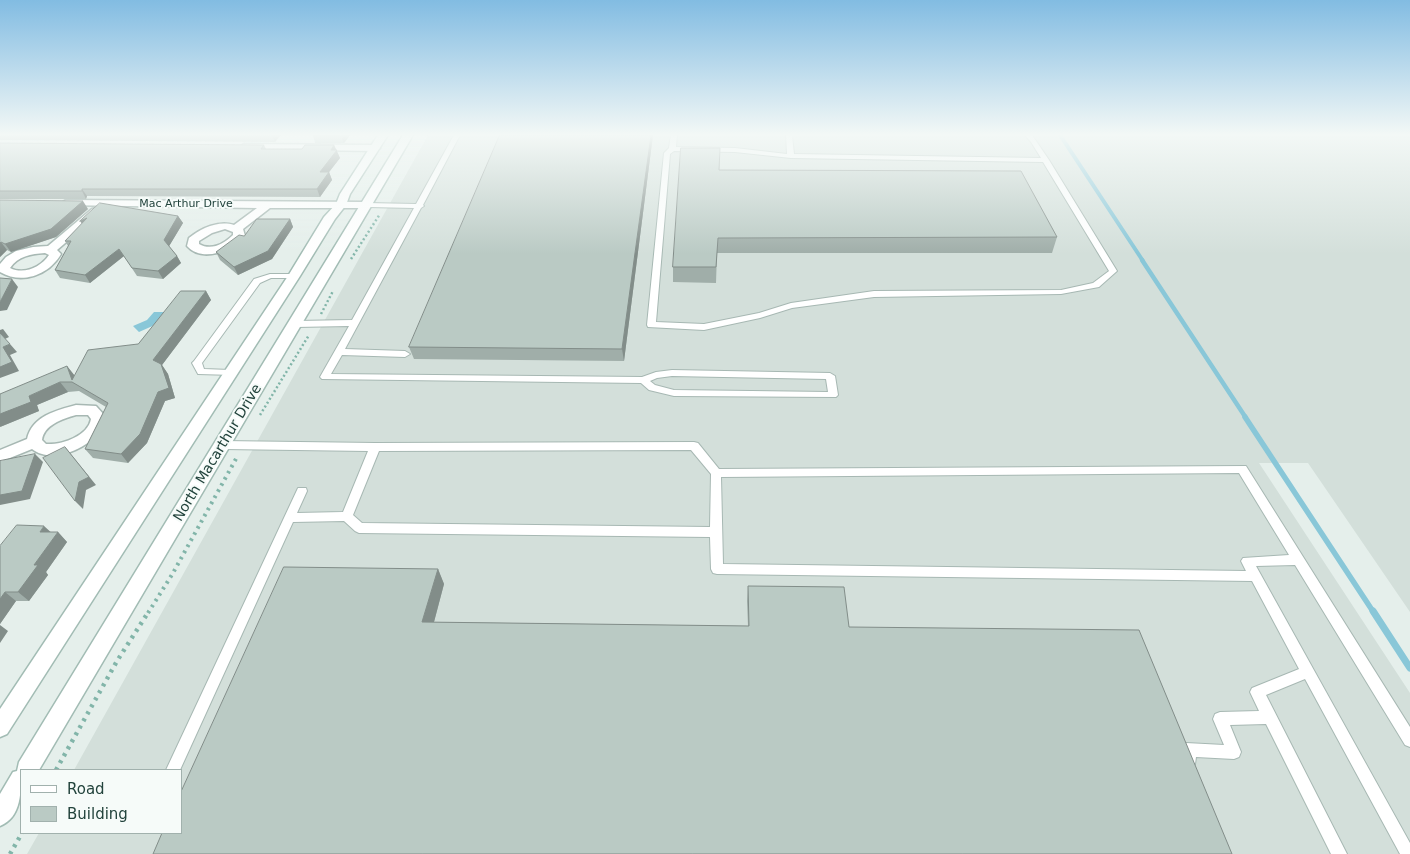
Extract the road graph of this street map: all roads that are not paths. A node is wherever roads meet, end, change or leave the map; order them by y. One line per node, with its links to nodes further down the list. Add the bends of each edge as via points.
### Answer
1 (357, 175): 9 (main road)
2 (385, 175): 10 (main road, North Macarthur Drive)
3 (436, 175): 11 (lane)
4 (665, 175): 5 (lane, via 650,325 704,327 792,306 874,294 1061,292 1096,285 1113,271)
5 (1055, 175)
6 (58, 203): 7 (main road, Mac Arthur Drive)
7 (104, 203): 8 (main road, Mac Arthur Drive); 13 (main road)
8 (268, 204): 9 (main road, Mac Arthur Drive); 12 (main road, Mac Arthur Drive)
9 (341, 205): 10 (main road, Mac Arthur Drive); 14 (main road, via 330,217)
10 (367, 205): 11 (lane); 16 (main road, North Macarthur Drive)
11 (420, 206): 15 (lane)
12 (236, 229)
13 (50, 250)
14 (294, 276): 19 (main road); 19 (lane, via 270,276 257,281 197,363 201,372)
15 (354, 323): 16 (lane); 17 (lane)
16 (296, 324): 22 (main road, North Macarthur Drive)
17 (338, 352): 18 (lane); 20 (lane, via 325,377)
18 (405, 354)
19 (230, 373): 34 (main road)
20 (643, 380): 20 (lane, via 652,388 674,393 833,395 830,376 672,373)
21 (34, 442): 24 (main road)
22 (223, 445): 23 (lane); 36 (main road, North Macarthur Drive)
23 (374, 447): 25 (lane, via 694,446); 27 (lane)
24 (0, 456)
25 (716, 473): 29 (lane); 30 (lane, via 1242,469)
26 (302, 491): 28 (lane)
27 (347, 516): 28 (lane); 29 (lane, via 359,528)
28 (290, 518): 37 (lane)
29 (716, 532): 31 (lane, via 717,570)
30 (1299, 560): 31 (lane, via 1247,561); 35 (lane)
31 (1255, 576): 32 (lane)
32 (1307, 672): 33 (lane, via 1257,692); 42 (lane)
33 (1270, 717): 38 (lane, via 1220,719 1234,752 1186,750); 41 (lane)
34 (0, 727)
35 (1410, 740)
36 (28, 769)
37 (172, 769)
38 (1197, 776)
39 (20, 782): 40 (main road)
40 (0, 815)
41 (1339, 854)
42 (1408, 854)

